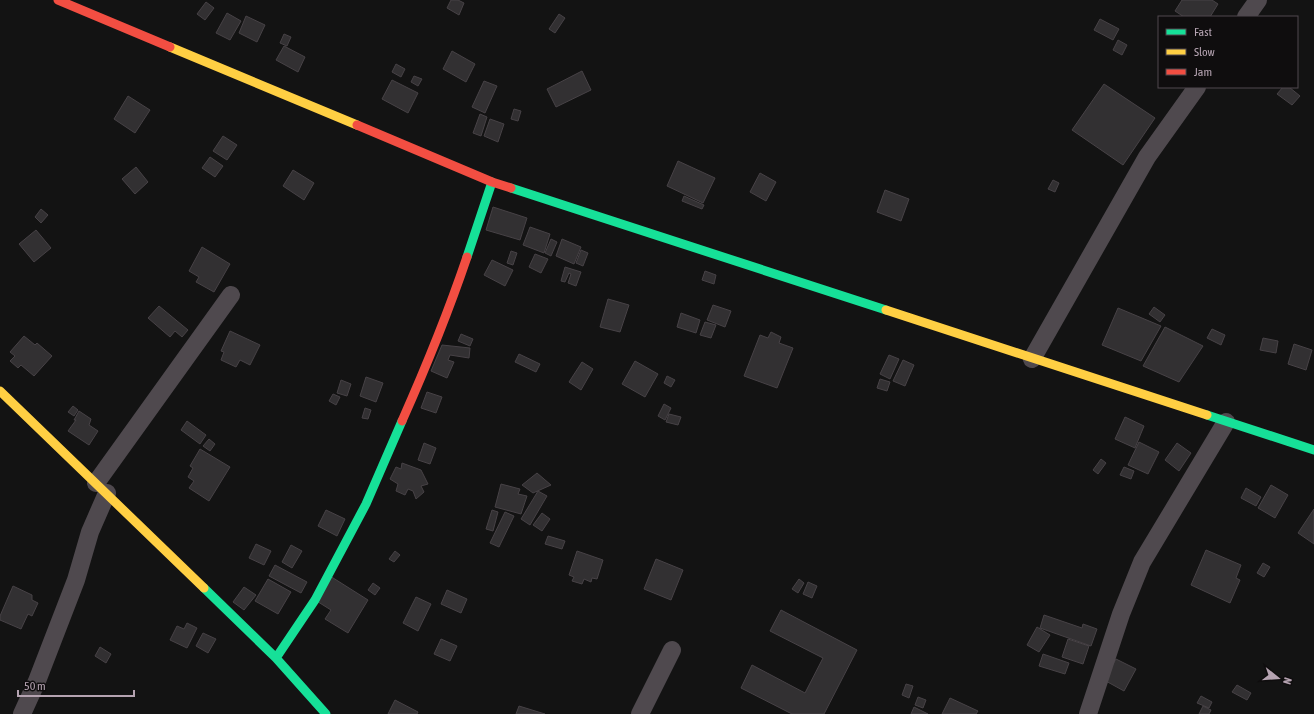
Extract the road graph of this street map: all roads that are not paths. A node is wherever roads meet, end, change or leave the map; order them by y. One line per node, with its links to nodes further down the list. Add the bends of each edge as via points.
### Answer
1 (58, 0): 5 (street)
2 (1258, 0): 3 (street)
3 (1247, 16)
4 (1195, 88): 7 (street, via 1147,158)
5 (492, 182): 7 (street); 13 (street, via 451,302 417,388 366,504 315,600)
6 (231, 295): 11 (street)
7 (1032, 359): 9 (street)
8 (0, 391): 11 (street)
9 (1226, 422): 10 (street); 17 (street, via 1142,562 1121,614)
10 (1314, 450)
11 (102, 488): 13 (street); 14 (street, via 76,580 38,681)
12 (672, 650): 16 (street)
13 (276, 658): 15 (street)
14 (22, 714)
15 (326, 714)
16 (640, 714)
17 (1088, 714)

